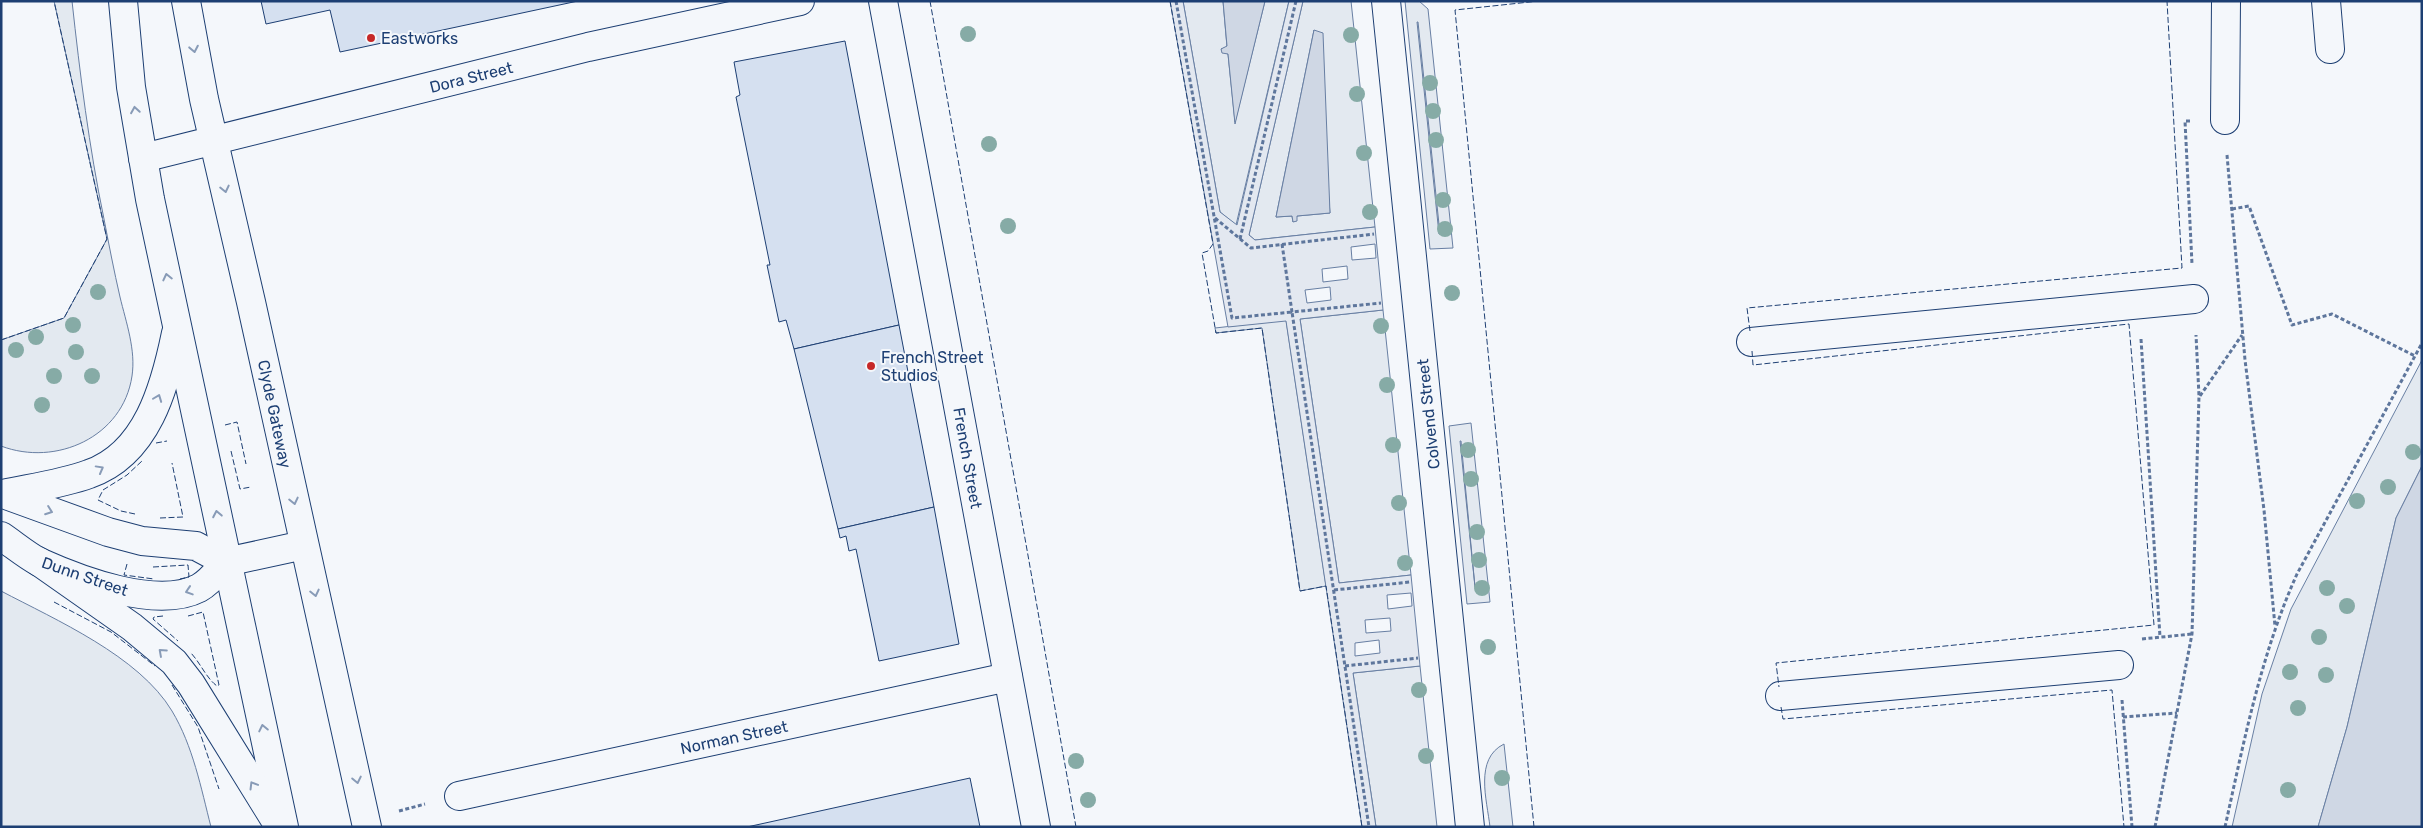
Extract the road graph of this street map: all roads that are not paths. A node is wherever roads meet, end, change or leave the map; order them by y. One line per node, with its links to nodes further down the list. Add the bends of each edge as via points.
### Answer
1 (123, 1): 11 (street, one-way to 1, via 131,87)
2 (186, 1): 10 (street, Clyde Gateway, one-way to 10)
3 (800, 1): 10 (street, Dora Street, via 588,47)
4 (884, 1): 21 (street, French Street)
5 (1386, 1): 28 (street, Colvend Street)
6 (2226, 1): 9 (street)
7 (2326, 1): 8 (street)
8 (2330, 49)
9 (2225, 120)
10 (214, 141): 11 (street, Dora Street); 17 (street, Clyde Gateway, one-way to 17)
11 (143, 158): 13 (street, one-way to 11)
12 (2194, 299): 14 (street)
13 (178, 324): 15 (street, one-way to 13, via 91,474 119,456 134,441 154,408); 19 (street, one-way to 13)
14 (1751, 342)
15 (2, 494): 19 (street, one-way to 19, via 120,536 196,546)
16 (1, 536): 18 (street, Dunn Street)
17 (304, 545): 19 (street); 26 (street, Clyde Gateway, one-way to 26)
18 (38, 561): 19 (street, Dunn Street, one-way to 18, via 200,588 170,595 117,589); 24 (street, one-way to 18, via 191,684 174,662 132,627)
19 (226, 562): 25 (street, one-way to 19)
20 (2119, 665): 22 (street)
21 (1008, 677): 23 (street, Norman Street); 27 (street, French Street)
22 (1780, 696)
23 (459, 796)
24 (279, 827)
25 (284, 827)
26 (367, 827)
27 (1036, 827)
28 (1470, 827)

